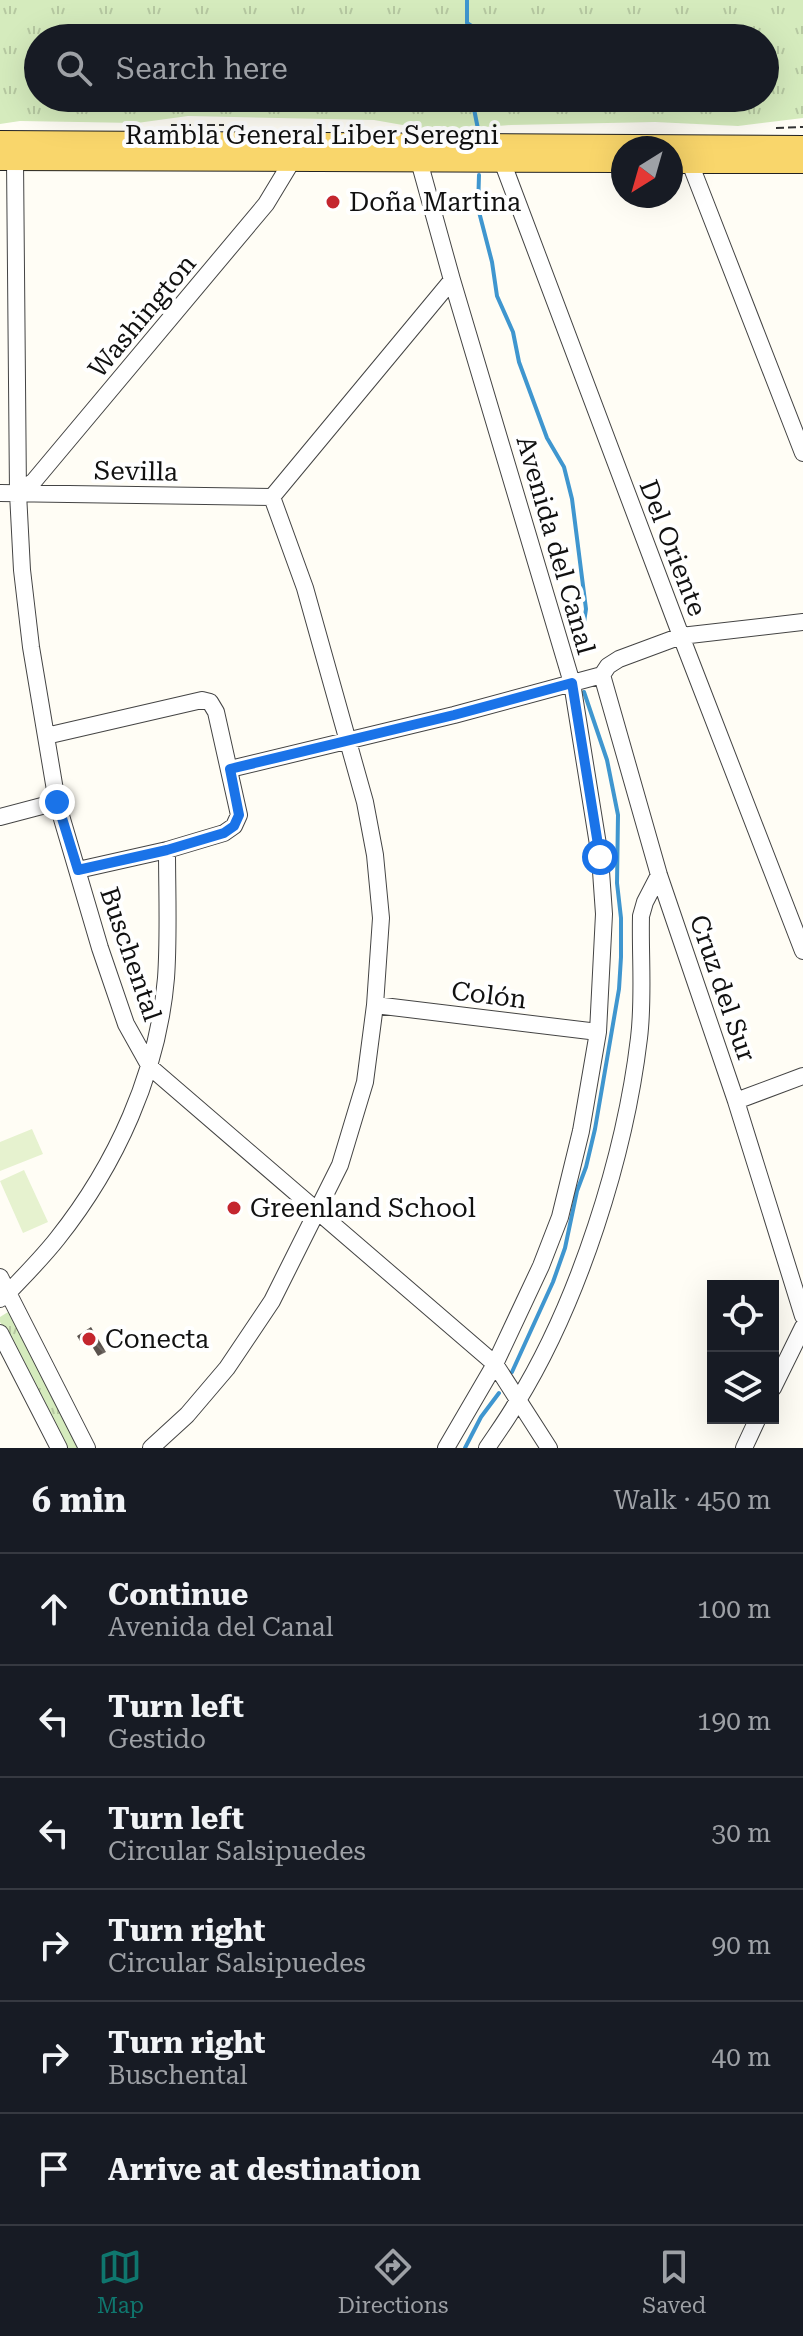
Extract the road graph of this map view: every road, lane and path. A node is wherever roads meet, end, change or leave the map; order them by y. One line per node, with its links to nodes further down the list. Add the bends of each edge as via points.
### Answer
1 (0, 141): 2 (main road, Rambla General Liber Seregni)
2 (803, 146)
3 (8, 160): 4 (main road, Rambla General Liber Seregni); 14 (street, Buschental)
4 (292, 161): 5 (main road, Rambla General Liber Seregni); 14 (street, Washington, via 266,204 34,481)
5 (419, 161): 6 (main road, Rambla General Liber Seregni); 11 (street, Avenida del Canal)
6 (502, 161): 7 (main road, Rambla General Liber Seregni); 17 (street, Del Oriente)
7 (611, 162)
8 (683, 163): 9 (main road)
9 (803, 163)
10 (683, 168): 12 (street)
11 (452, 280): 15 (street); 19 (street, Avenida del Canal)
12 (803, 453)
13 (0, 493): 14 (street, Sevilla)
14 (18, 493): 15 (street, Sevilla); 20 (street, Buschental, via 22,570)
15 (272, 497): 21 (street, via 305,588)
16 (803, 622): 17 (street)
17 (681, 636): 18 (street, via 619,659); 28 (street, Del Oriente)
18 (602, 675): 19 (street); 27 (street, Cruz del Sur)
19 (572, 683): 21 (street); 30 (street, Avenida del Canal, via 600,857)
20 (46, 736): 22 (street, via 202,700 216,712); 23 (street, Buschental)
21 (349, 742): 22 (street); 29 (street, via 377,871 381,918)
22 (230, 769): 25 (street, via 239,815 234,826)
23 (57, 802): 24 (street); 26 (street, Buschental)
24 (0, 817)
25 (167, 850): 26 (street); 31 (street, via 166,982)
26 (78, 870): 31 (street, Buschental, via 126,1024)
27 (659, 875): 33 (street, Cruz del Sur); 42 (street, via 641,916 639,1035 619,1145 570,1295)
28 (803, 951)
29 (375, 1005): 30 (street, Colón); 34 (street, via 365,1082 340,1165)
30 (598, 1032): 40 (street, Avenida del Canal, via 560,1217)
31 (150, 1067): 34 (street, Buschental); 36 (street, via 98,1179 56,1240)
32 (803, 1076): 33 (street)
33 (736, 1101): 37 (street, Cruz del Sur)
34 (318, 1212): 40 (street, Buschental); 46 (street, via 272,1301 227,1368)
35 (0, 1277): 36 (street)
36 (4, 1296): 45 (street)
37 (803, 1316)
38 (803, 1327): 41 (street)
39 (0, 1333): 44 (street)
40 (495, 1364): 42 (street, Buschental); 47 (street, Avenida del Canal)
41 (779, 1376)
42 (518, 1401): 48 (street); 49 (street, Buschental)
43 (755, 1424): 50 (street)
44 (59, 1448)
45 (87, 1448)
46 (151, 1448)
47 (446, 1448)
48 (487, 1448)
49 (549, 1448)
50 (744, 1448)

